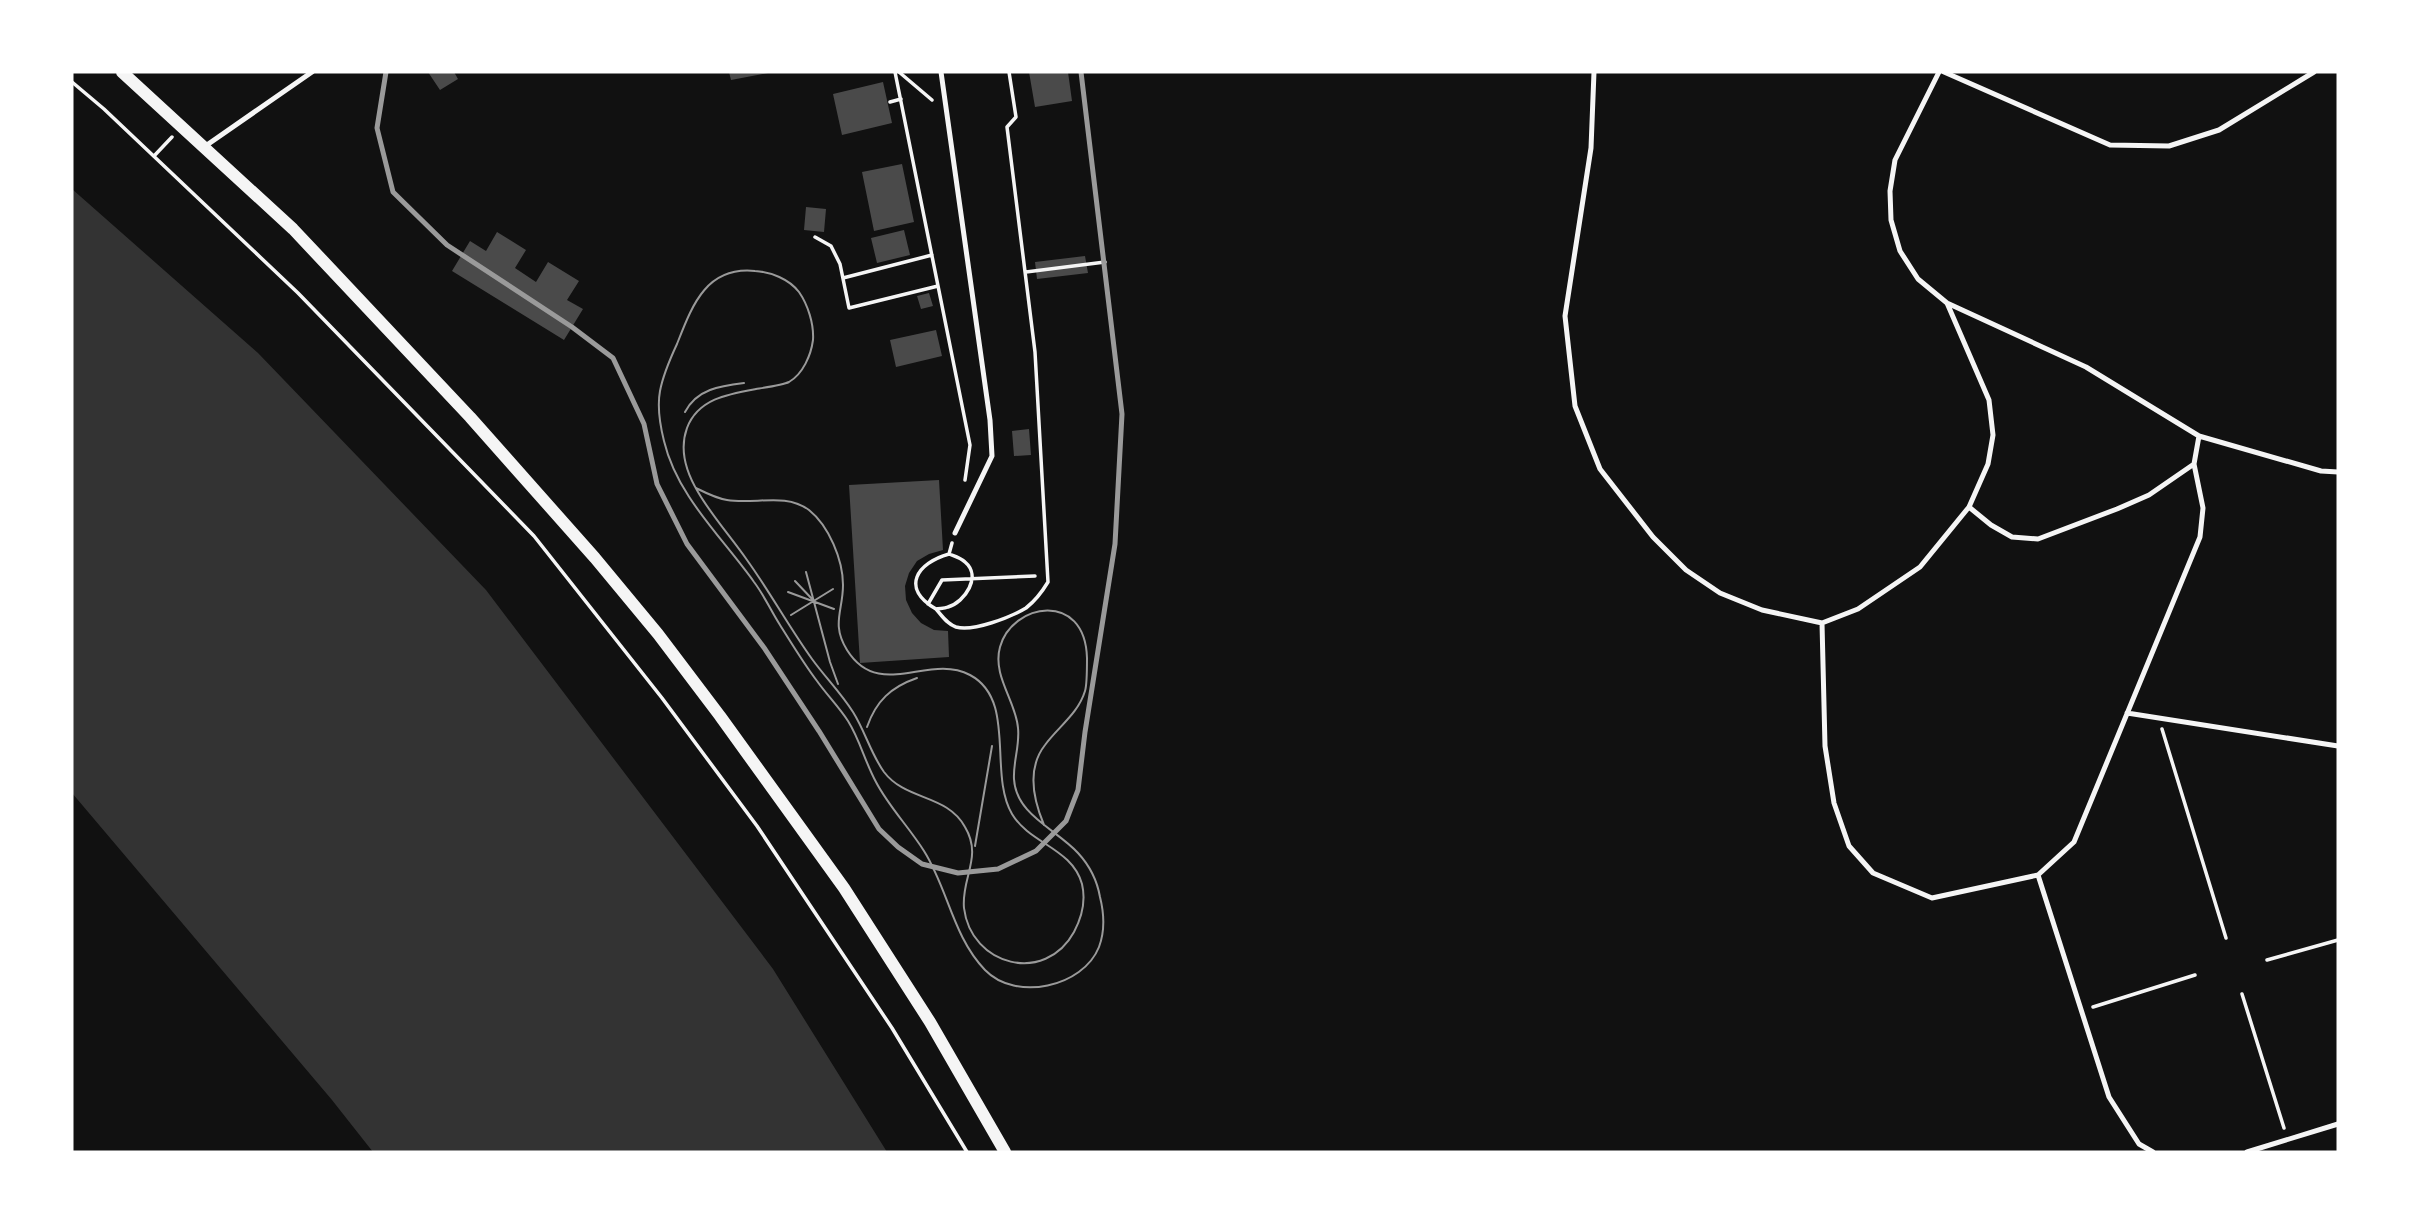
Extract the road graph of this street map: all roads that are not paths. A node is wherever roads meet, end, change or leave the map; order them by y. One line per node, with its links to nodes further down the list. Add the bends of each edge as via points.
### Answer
1 (122, 72): 7 (street)
2 (312, 72): 7 (lane)
3 (941, 72): 13 (lane, via 992,456)
4 (1594, 72): 14 (lane, via 1591,148 1566,316 1575,406 1600,469 1653,537 1686,570 1720,593 1762,610)
5 (1941, 72): 6 (lane, via 2110,145 2169,146 2219,130); 8 (lane, via 1895,160 1890,191 1891,220 1900,251 1918,279)
6 (2314, 72)
7 (204, 147): 19 (street, via 293,229 470,417 658,634 844,888)
8 (1947, 303): 9 (lane, via 2086,368); 12 (lane, via 1989,400 1993,435 1988,464)
9 (2199, 436): 10 (lane); 11 (lane)
10 (2194, 464): 12 (lane, via 2138,500 2038,539 2012,537); 15 (lane, via 2203,508 2200,537)
11 (2338, 472)
12 (1969, 507): 14 (lane, via 1920,567 1858,609)
13 (955, 533)
14 (1822, 623): 17 (lane, via 1825,746 1834,803 1849,846 1872,873 1932,898)
15 (2127, 713): 16 (lane); 17 (lane, via 2074,842)
16 (2338, 746)
17 (2038, 875): 20 (lane, via 2109,1097 2139,1144)
18 (2338, 1124): 21 (lane)
19 (1006, 1152)
20 (2153, 1152)
21 (2247, 1152)

